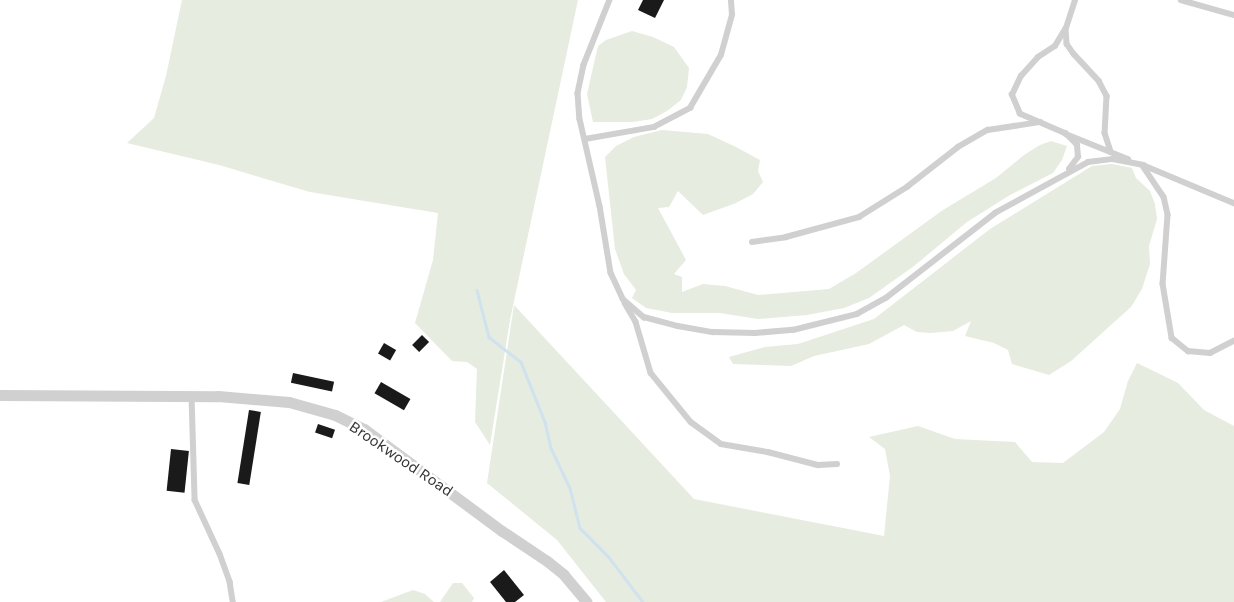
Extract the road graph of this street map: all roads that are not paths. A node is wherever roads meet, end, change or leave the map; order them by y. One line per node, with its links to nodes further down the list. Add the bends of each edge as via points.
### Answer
1 (610, 0): 9 (lane, via 584,65 578,93)
2 (731, 0): 9 (lane, via 732,16 721,55 690,108 654,127)
3 (1075, 0): 6 (lane)
4 (1181, 0): 5 (lane)
5 (1234, 15)
6 (1066, 28): 7 (lane, via 1055,46 1038,57 1021,76 1012,95 1020,114); 10 (lane, via 1068,44 1099,81 1106,96 1105,133)
7 (1040, 122): 8 (lane); 14 (lane, via 988,130 958,147 907,187 859,218 786,237)
8 (1066, 134): 10 (lane); 12 (lane, via 1078,144 1078,157)
9 (585, 139): 15 (lane, via 611,272)
10 (1111, 152): 11 (lane)
11 (1143, 165): 12 (lane, via 1113,159 1088,162); 13 (lane); 16 (lane, via 1160,190 1168,215 1163,284 1172,338 1188,351 1210,353)
12 (1068, 171): 15 (lane, via 995,213 886,298 857,314 827,323 793,330 714,332 644,317)
13 (1234, 203)
14 (752, 242)
15 (623, 299): 19 (lane, via 636,322 651,373 691,422 721,444 818,465)
16 (1234, 341)
17 (0, 395): 18 (street, Brookwood Road)
18 (192, 396): 20 (lane, via 194,500 220,554); 21 (street, Brookwood Road, via 289,402 335,415 364,430 546,561 564,575)
19 (837, 464)
20 (233, 602)
21 (587, 602)

